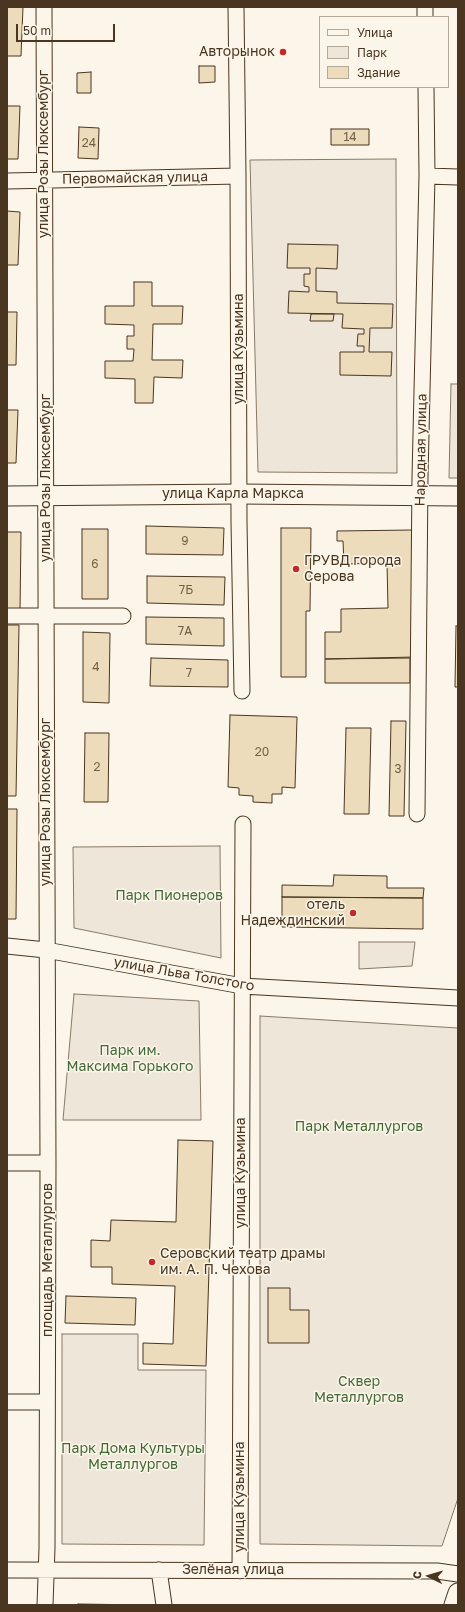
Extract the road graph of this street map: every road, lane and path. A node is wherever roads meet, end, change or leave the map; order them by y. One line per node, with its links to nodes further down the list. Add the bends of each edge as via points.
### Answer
1 (44, 7): 7 (street, улица Розы Люксембург)
2 (236, 7): 4 (street, улица Кузьмина)
3 (426, 88): 5 (street, Народная улица)
4 (238, 176): 7 (street, Первомайская улица); 9 (street, улица Кузьмина)
5 (427, 176): 6 (street); 11 (street, Народная улица)
6 (458, 177)
7 (44, 180): 8 (street, Первомайская улица); 10 (street, улица Розы Люксембург)
8 (7, 181)
9 (239, 494): 10 (main road, улица Карла Маркса); 11 (main road, улица Карла Маркса); 17 (street, улица Кузьмина)
10 (46, 495): 12 (main road, улица Карла Маркса); 15 (street, улица Розы Люксембург)
11 (420, 495): 13 (main road, улица Карла Маркса); 18 (street, Народная улица)
12 (7, 496)
13 (458, 496)
14 (7, 616): 15 (street)
15 (46, 616): 16 (street); 21 (street, улица Розы Люксембург)
16 (123, 616)
17 (242, 691)
18 (417, 814)
19 (243, 824): 22 (street, улица Кузьмина)
20 (7, 946): 21 (street, улица Льва Толстого)
21 (46, 950): 22 (street, улица Льва Толстого); 25 (street, площадь Металлургов)
22 (242, 986): 23 (street, улица Льва Толстого); 31 (street, улица Кузьмина)
23 (458, 998)
24 (7, 1163): 25 (street)
25 (48, 1163): 27 (street, площадь Металлургов)
26 (7, 1402): 27 (street)
27 (47, 1402): 29 (street, площадь Металлургов)
28 (7, 1570): 29 (street, Зелёная улица)
29 (45, 1570): 30 (street, Зелёная улица); 34 (street, площадь Металлургов)
30 (159, 1570): 31 (street, Зелёная улица); 35 (street)
31 (240, 1570): 32 (street, Зелёная улица, via 437,1571)
32 (458, 1574)
33 (458, 1594): 36 (main road)
34 (45, 1605)
35 (164, 1605)
36 (454, 1605)

